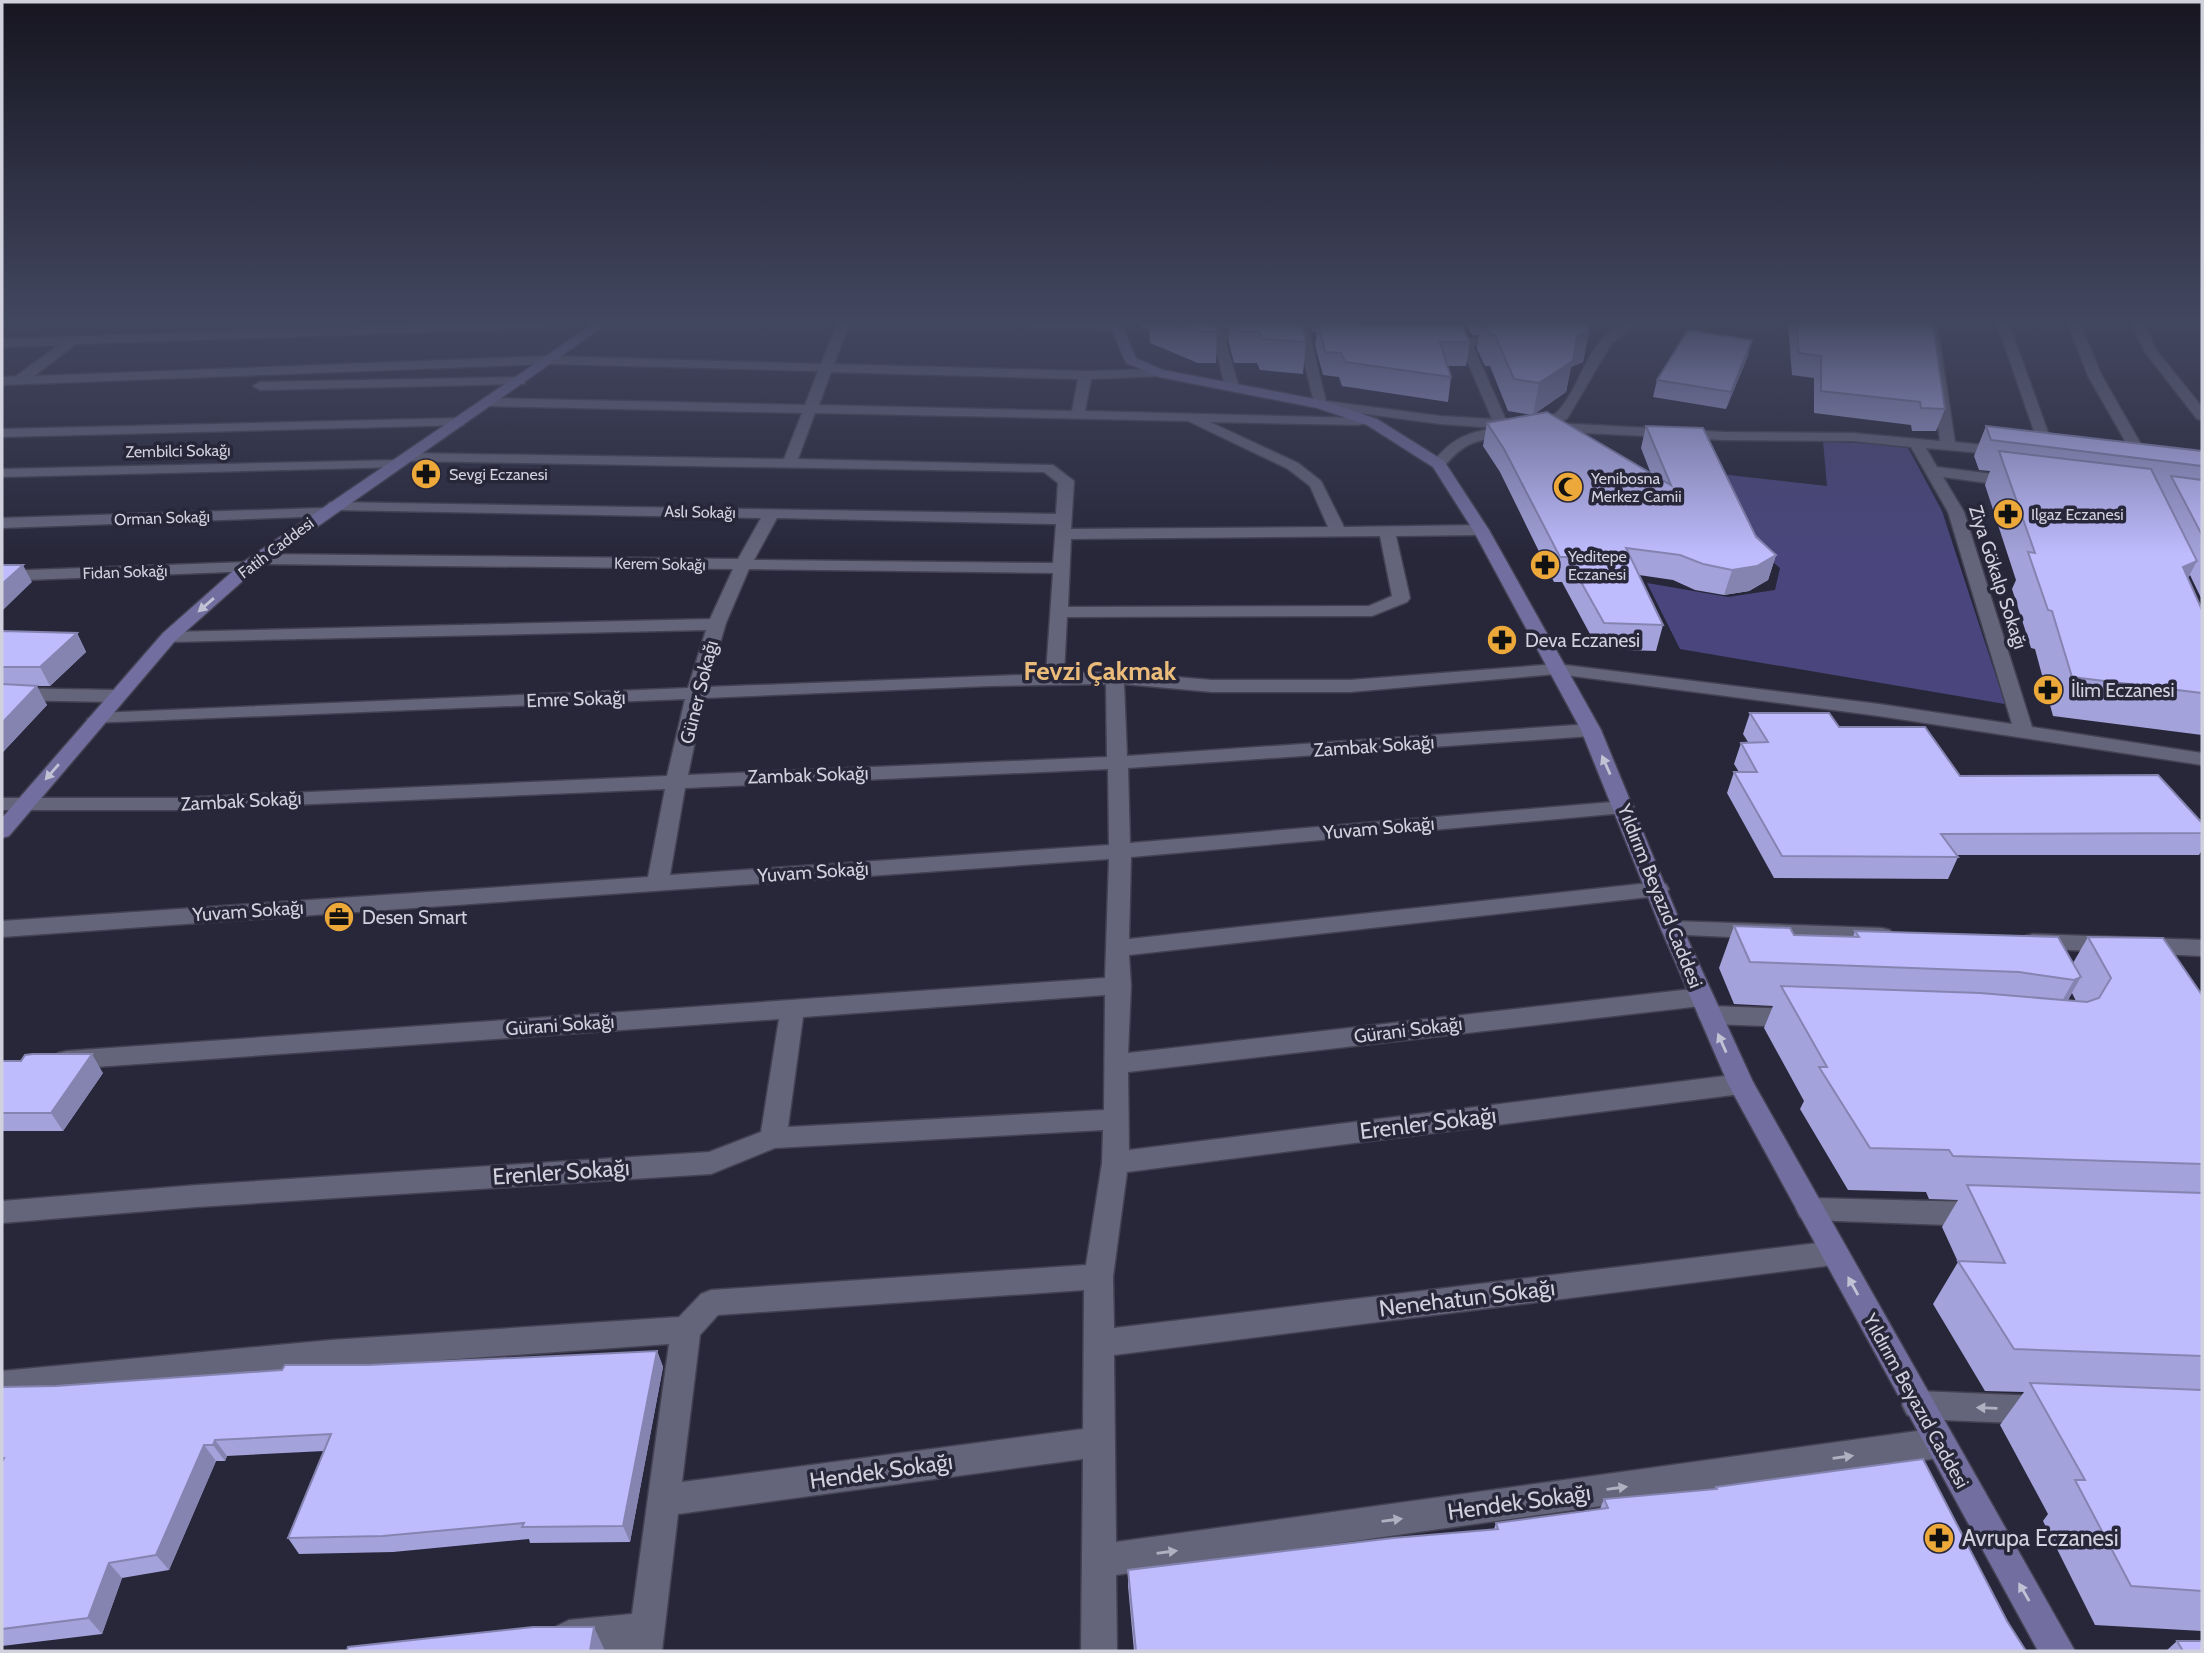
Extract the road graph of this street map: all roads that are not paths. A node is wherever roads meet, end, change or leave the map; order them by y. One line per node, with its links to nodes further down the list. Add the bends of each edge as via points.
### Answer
1 (812, 401): 12 (street)
2 (1080, 401): 13 (street)
3 (1305, 401): 11 (main road, Yıldırım Beyazıd Caddesi)
4 (1490, 401): 18 (street)
5 (1570, 401): 19 (street, via 1562,416)
6 (1943, 401): 22 (street)
7 (2030, 401): 24 (street)
8 (2111, 401): 28 (street, via 2155,470)
9 (2190, 401): 14 (street)
10 (489, 402): 12 (street); 16 (main road, Fatih Caddesi)
11 (1320, 404): 17 (main road, Yıldırım Beyazıd Caddesi); 18 (street)
12 (810, 408): 13 (street); 26 (street)
13 (1078, 414): 15 (street)
14 (2202, 416)
15 (1187, 417): 17 (street); 37 (street, via 1293,466 1316,484)
16 (459, 422): 20 (street); 25 (main road, Fatih Caddesi)
17 (1372, 422): 27 (main road, Yıldırım Beyazıd Caddesi)
18 (1501, 424): 19 (street)
19 (1536, 427): 21 (street); 27 (street, via 1479,435 1453,445)
20 (2, 433)
21 (1915, 442): 22 (street); 29 (street, Ziya Gökalp Sokağı)
22 (1948, 445): 23 (street)
23 (2012, 452)
24 (2050, 457)
25 (402, 460): 26 (street, Zembilci Sokağı); 30 (street, Zembilci Sokağı); 32 (main road, Fatih Caddesi)
26 (789, 464): 35 (street, Zembilci Sokağı, via 1048,468 1066,481)
27 (1439, 464): 36 (main road, Yıldırım Beyazıd Caddesi)
28 (2123, 466)
29 (1932, 471): 31 (street); 54 (street, Ziya Gökalp Sokağı, via 1956,512)
30 (2, 473)
31 (2037, 484)
32 (329, 509): 33 (street, Aslı Sokağı); 34 (street, Orman Sokağı); 39 (main road, Fatih Caddesi)
33 (772, 513): 35 (street, Aslı Sokağı); 40 (street, Güner Sokağı)
34 (2, 523)
35 (1064, 526): 37 (street, Aslı Sokağı); 41 (street)
36 (1481, 530): 38 (street, Aslı Sokağı); 46 (main road, Yıldırım Beyazıd Caddesi)
37 (1338, 531): 38 (street, Aslı Sokağı)
38 (1387, 531): 43 (street, via 1401,598 1372,611)
39 (254, 563): 40 (street, Kerem Sokağı); 42 (street, Fidan Sokağı); 45 (main road, Fatih Caddesi, one-way to 45)
40 (742, 565): 41 (street, Kerem Sokağı); 44 (street, Güner Sokağı)
41 (1061, 568): 43 (street)
42 (2, 576)
43 (1059, 612): 47 (street)
44 (717, 624): 45 (street); 50 (street, Güner Sokağı)
45 (169, 637): 51 (main road, Fatih Caddesi)
46 (1558, 669): 48 (street, Emre Sokağı, via 1350,686 1212,686); 53 (main road, Yıldırım Beyazıd Caddesi); 54 (street, Emre Sokağı)
47 (1055, 678): 48 (street, Emre Sokağı); 50 (street, Emre Sokağı)
48 (1115, 678): 56 (street)
49 (2, 694): 51 (street)
50 (697, 694): 52 (street, Emre Sokağı); 57 (street, Güner Sokağı)
51 (117, 696): 52 (main road, Fatih Caddesi)
52 (97, 719): 59 (main road, Fatih Caddesi, one-way to 59)
53 (1591, 730): 56 (street, Zambak Sokağı); 60 (main road, Yıldırım Beyazıd Caddesi, one-way to 53)
54 (2024, 732): 55 (street, Emre Sokağı)
55 (2202, 759)
56 (1116, 762): 57 (street, Zambak Sokağı); 62 (street)
57 (677, 781): 59 (street, Zambak Sokağı, via 175,804); 63 (street, Güner Sokağı)
58 (2, 804): 59 (street, Zambak Sokağı)
59 (24, 804): 61 (main road, Fatih Caddesi)
60 (1624, 807): 62 (street, Yuvam Sokağı); 64 (main road, Yıldırım Beyazıd Caddesi)
61 (2, 831)
62 (1120, 851): 63 (street, Yuvam Sokağı); 68 (street)
63 (658, 882): 65 (street, Yuvam Sokağı)
64 (1658, 889): 66 (main road, Yıldırım Beyazıd Caddesi); 68 (street)
65 (2, 929)
66 (1672, 929): 67 (street); 72 (main road, Yıldırım Beyazıd Caddesi)
67 (1905, 937)
68 (1119, 948): 71 (street)
69 (2028, 948): 70 (street)
70 (2202, 948)
71 (1119, 986): 73 (street, Gürani Sokağı); 76 (street)
72 (1706, 1006): 74 (street, Gürani Sokağı); 76 (street, Gürani Sokağı); 77 (main road, Yıldırım Beyazıd Caddesi, one-way to 72)
73 (792, 1010): 75 (street, Gürani Sokağı); 79 (street)
74 (1819, 1019)
75 (43, 1061)
76 (1115, 1064): 78 (street)
77 (1741, 1084): 80 (street, Erenler Sokağı); 81 (main road, Yıldırım Beyazıd Caddesi)
78 (1117, 1119): 79 (street, Erenler Sokağı); 80 (street)
79 (773, 1138): 82 (street, Erenler Sokağı, via 711,1163)
80 (1115, 1163): 85 (street)
81 (1810, 1209): 83 (street); 84 (main road, Yıldırım Beyazıd Caddesi)
82 (2, 1212)
83 (1999, 1215)
84 (1834, 1253): 87 (street, Nenehatun Sokağı); 89 (main road, Yıldırım Beyazıd Caddesi, one-way to 84)
85 (1099, 1277): 86 (street, via 711,1303); 87 (street)
86 (687, 1329): 88 (street, via 331,1354); 93 (street)
87 (1099, 1343): 91 (street)
88 (2, 1385)
89 (1918, 1405): 90 (street, one-way to 89); 92 (main road, Yıldırım Beyazıd Caddesi)
90 (2067, 1411)
91 (1099, 1442): 93 (street, Hendek Sokağı); 94 (street)
92 (1939, 1443): 94 (street, Hendek Sokağı, one-way to 92); 98 (main road, Yıldırım Beyazıd Caddesi, one-way to 92)
93 (664, 1500): 96 (street)
94 (1099, 1561): 97 (street)
95 (536, 1641): 96 (street)
96 (645, 1641)
97 (1099, 1651)
98 (2057, 1651)

